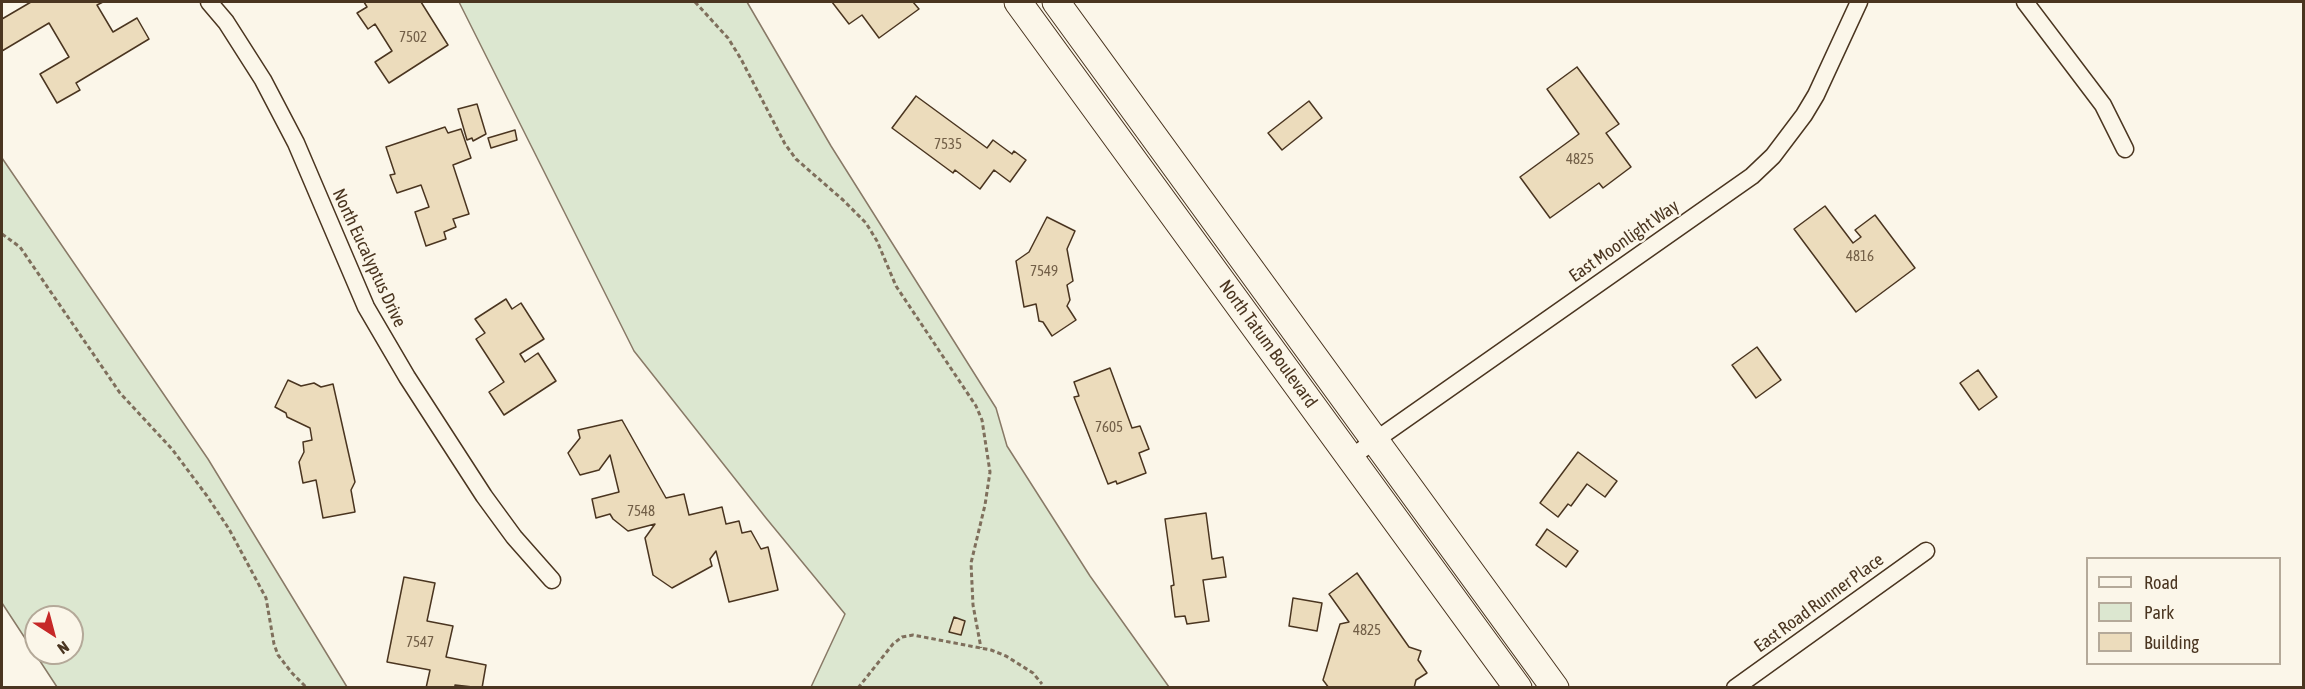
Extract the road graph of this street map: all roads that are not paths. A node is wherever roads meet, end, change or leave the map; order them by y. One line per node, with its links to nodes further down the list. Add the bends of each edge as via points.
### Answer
1 (209, 2): 10 (street, North Eucalyptus Drive, via 263,80 297,143 366,306 406,377 484,496)
2 (1018, 2): 8 (main road, North Tatum Boulevard)
3 (1056, 2): 7 (main road, North Tatum Boulevard)
4 (1859, 2): 7 (street, East Moonlight Way, via 1804,115 1773,156 1752,176)
5 (2025, 2): 6 (street, via 2103,105)
6 (2126, 149)
7 (1375, 441): 8 (street, East Moonlight Way); 12 (main road, North Tatum Boulevard)
8 (1350, 458): 11 (main road, North Tatum Boulevard)
9 (1926, 551): 13 (street, East Road Runner Place)
10 (552, 580)
11 (1518, 687)
12 (1555, 687)
13 (1735, 687)

